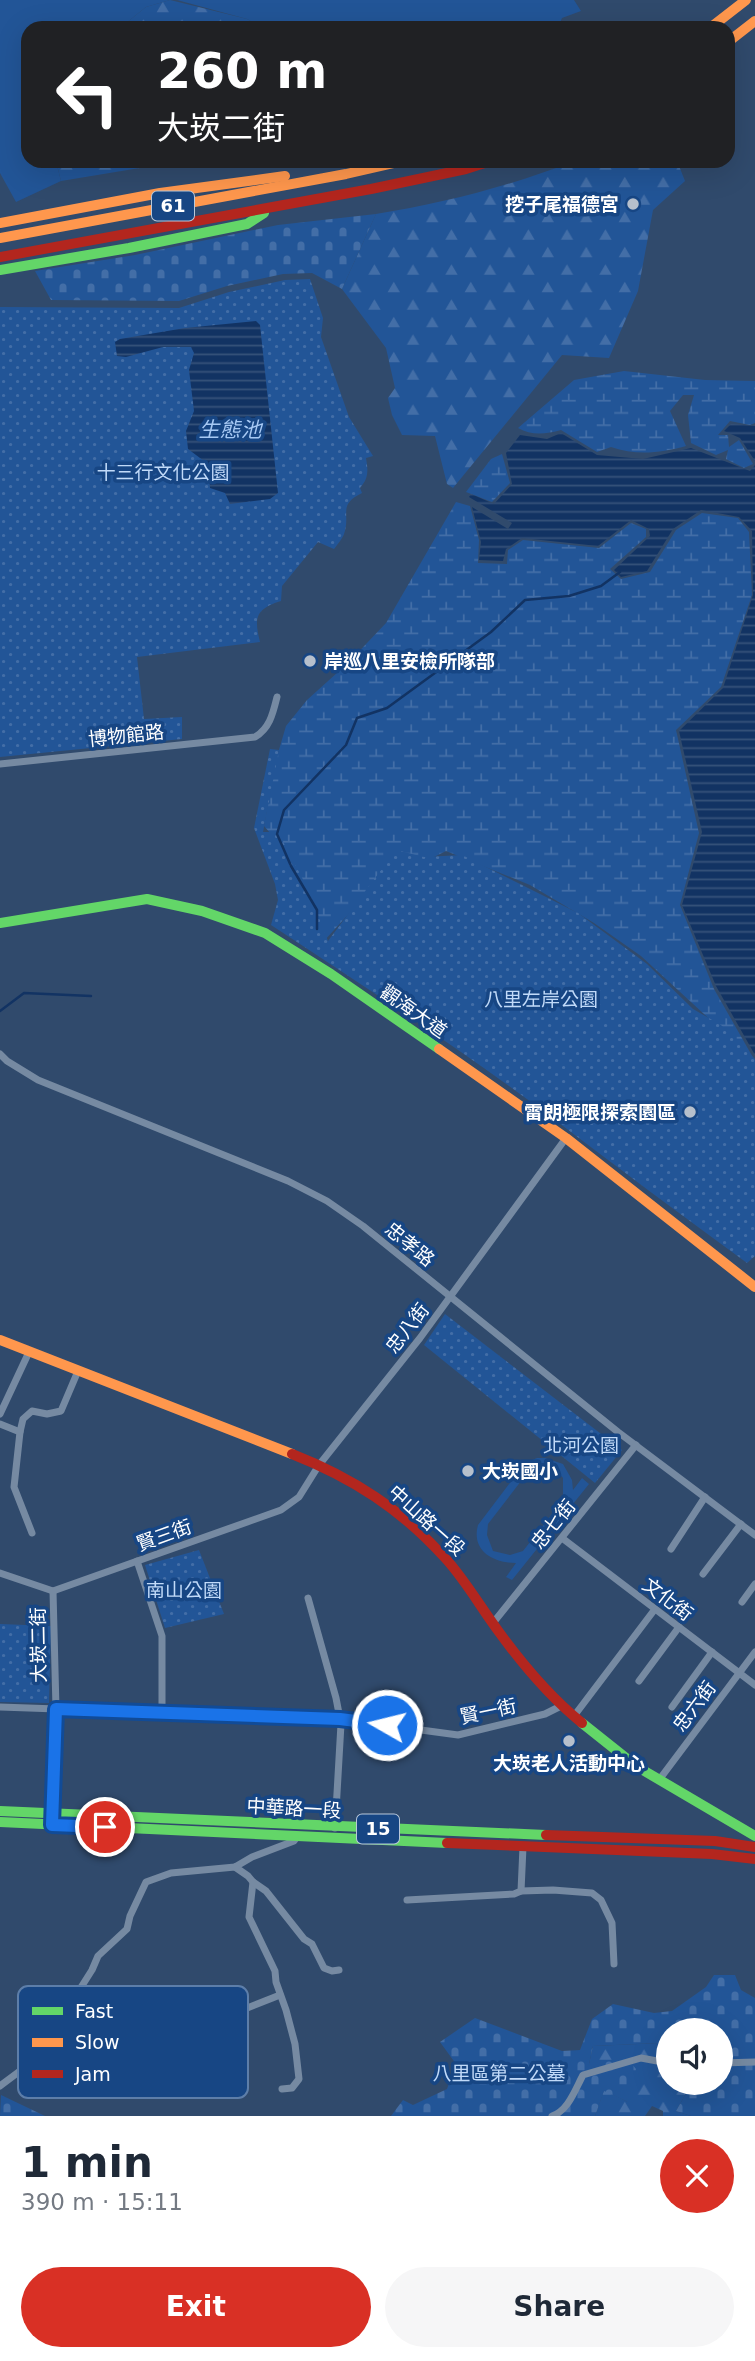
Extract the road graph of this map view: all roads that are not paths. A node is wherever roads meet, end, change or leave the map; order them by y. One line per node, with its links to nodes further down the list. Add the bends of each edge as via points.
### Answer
1 (746, 0): 2 (main road)
2 (719, 21)
3 (755, 21): 4 (main road)
4 (735, 36)
5 (373, 168): 7 (main road, 61)
6 (469, 168): 8 (main road, 61)
7 (346, 174): 9 (main road, via 322,169 160,192); 10 (main road, 61)
8 (274, 207): 11 (main road, 61); 12 (main road, via 247,223)
9 (0, 223)
10 (0, 238)
11 (0, 257)
12 (0, 270)
13 (276, 697): 14 (street, 博物館路, via 267,727 255,737)
14 (0, 764)
15 (0, 923): 17 (main road, 觀海大道, via 147,899 202,911 265,933)
16 (0, 1054): 19 (street, 忠孝路, via 38,1080 327,1201)
17 (566, 1138): 18 (main road, 觀海大道); 19 (street, 忠八街)
18 (755, 1287)
19 (450, 1298): 26 (street, 忠孝路); 27 (street, 忠八街)
20 (0, 1340): 21 (main road, 中山路一段)
21 (29, 1352): 22 (main road, 中山路一段); 23 (street)
22 (78, 1371): 25 (street, via 61,1411 32,1411 23,1419); 27 (main road, 中山路一段)
23 (0, 1414)
24 (0, 1424): 25 (street)
25 (20, 1432): 30 (street, via 14,1487)
26 (636, 1445): 28 (street, 忠孝路); 32 (street, 忠七街)
27 (319, 1465): 34 (street, 賢三街, via 299,1497 281,1510); 42 (main road, 中山路一段, via 392,1507 454,1568)
28 (705, 1497): 29 (street, 忠孝路); 33 (street)
29 (741, 1524): 31 (street, 忠孝路); 36 (street)
30 (32, 1533)
31 (755, 1535)
32 (562, 1538): 41 (street, 文化街); 42 (street, 忠七街)
33 (671, 1549)
34 (137, 1561): 38 (street, 賢三街); 53 (street, via 162,1636)
35 (0, 1573): 38 (street)
36 (703, 1574)
37 (755, 1584): 40 (street)
38 (53, 1591): 52 (street, 大崁二街)
39 (308, 1598): 55 (street)
40 (742, 1602)
41 (655, 1609): 43 (street, 文化街); 54 (street)
42 (493, 1622): 49 (main road, 中山路一段)
43 (679, 1627): 44 (street, 文化街); 47 (street)
44 (712, 1652): 46 (street, 文化街); 51 (street)
45 (755, 1652): 46 (street, 忠六街)
46 (739, 1673): 48 (street, 文化街); 56 (street, 忠六街)
47 (639, 1681)
48 (755, 1685)
49 (561, 1706): 54 (main road, 中山路一段); 55 (street, 賢一街, via 458,1735)
50 (0, 1707): 52 (street, 賢一街)
51 (672, 1707)
52 (56, 1709): 53 (street, 賢一街); 58 (street, 大崁二街)
53 (162, 1714): 55 (street, 賢一街)
54 (574, 1716): 56 (main road, 中山路一段)
55 (340, 1719): 61 (street)
56 (659, 1780): 62 (main road, 中山路一段)
57 (0, 1811): 58 (main road, 中華路一段 / 15)
58 (53, 1819): 59 (main road, 中華路一段 / 15); 60 (main road, 中華路一段 / 15)
59 (0, 1822)
60 (297, 1831): 61 (main road, 中華路一段 / 15); 66 (street, via 294,1841)
61 (334, 1833): 63 (main road, 中華路一段 / 15); 64 (main road, 中華路一段 / 15, via 715,1841)
62 (755, 1836)
63 (523, 1847): 65 (main road, 中華路一段 / 15); 68 (street)
64 (755, 1847)
65 (755, 1859)
66 (234, 1867): 67 (street); 72 (street, via 171,1873 145,1882 127,1929 98,1956)
67 (253, 1882): 71 (street, via 313,1944 324,1968); 73 (street, via 249,1917 275,1971)
68 (521, 1891): 69 (street); 70 (street, via 592,1893 601,1900 612,1923)
69 (407, 1900)
70 (614, 1965)
71 (339, 1970)
72 (82, 1986)
73 (280, 1995): 74 (street); 80 (street, via 292,2032 299,2079 292,2088)
74 (248, 2008)
75 (656, 2060): 81 (street, via 641,2057 583,2075 567,2105)
76 (755, 2062): 77 (street)
77 (733, 2063)
78 (18, 2072): 79 (street)
79 (0, 2086)
80 (282, 2089)
81 (552, 2116)

